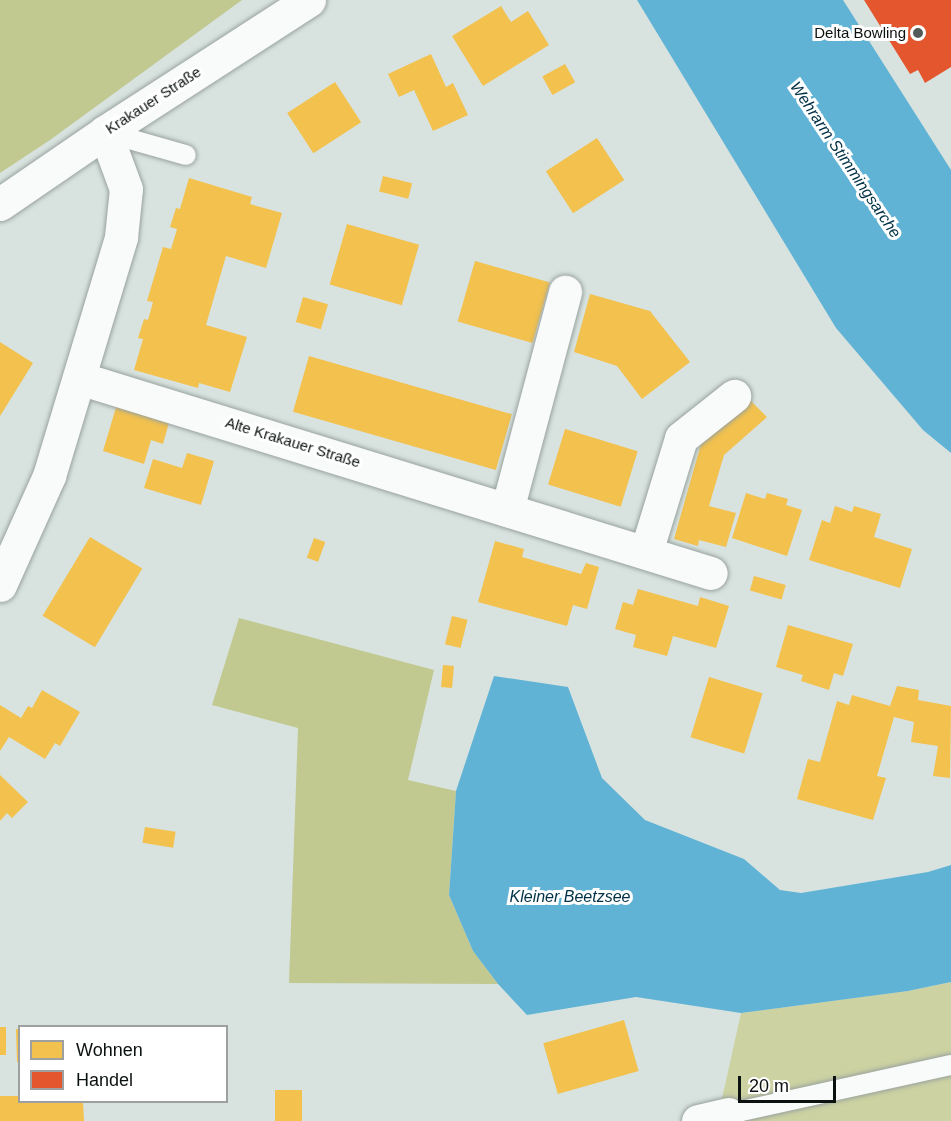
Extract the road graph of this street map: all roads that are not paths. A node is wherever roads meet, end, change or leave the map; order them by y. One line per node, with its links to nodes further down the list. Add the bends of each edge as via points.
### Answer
1 (309, 0): 2 (street, Krakauer Straße)
2 (105, 132): 3 (lane); 4 (street, Krakauer Straße); 6 (street, via 126,189 121,237)
3 (186, 155)
4 (0, 204)
5 (565, 292): 8 (street)
6 (79, 378): 8 (street, Alte Krakauer Straße); 11 (street, via 49,476)
7 (734, 396): 9 (street, via 681,438)
8 (507, 510): 9 (street, Alte Krakauer Straße)
9 (646, 552): 10 (street, Alte Krakauer Straße)
10 (711, 573)
11 (0, 585)
12 (951, 1065): 13 (lane)
13 (713, 1118)

